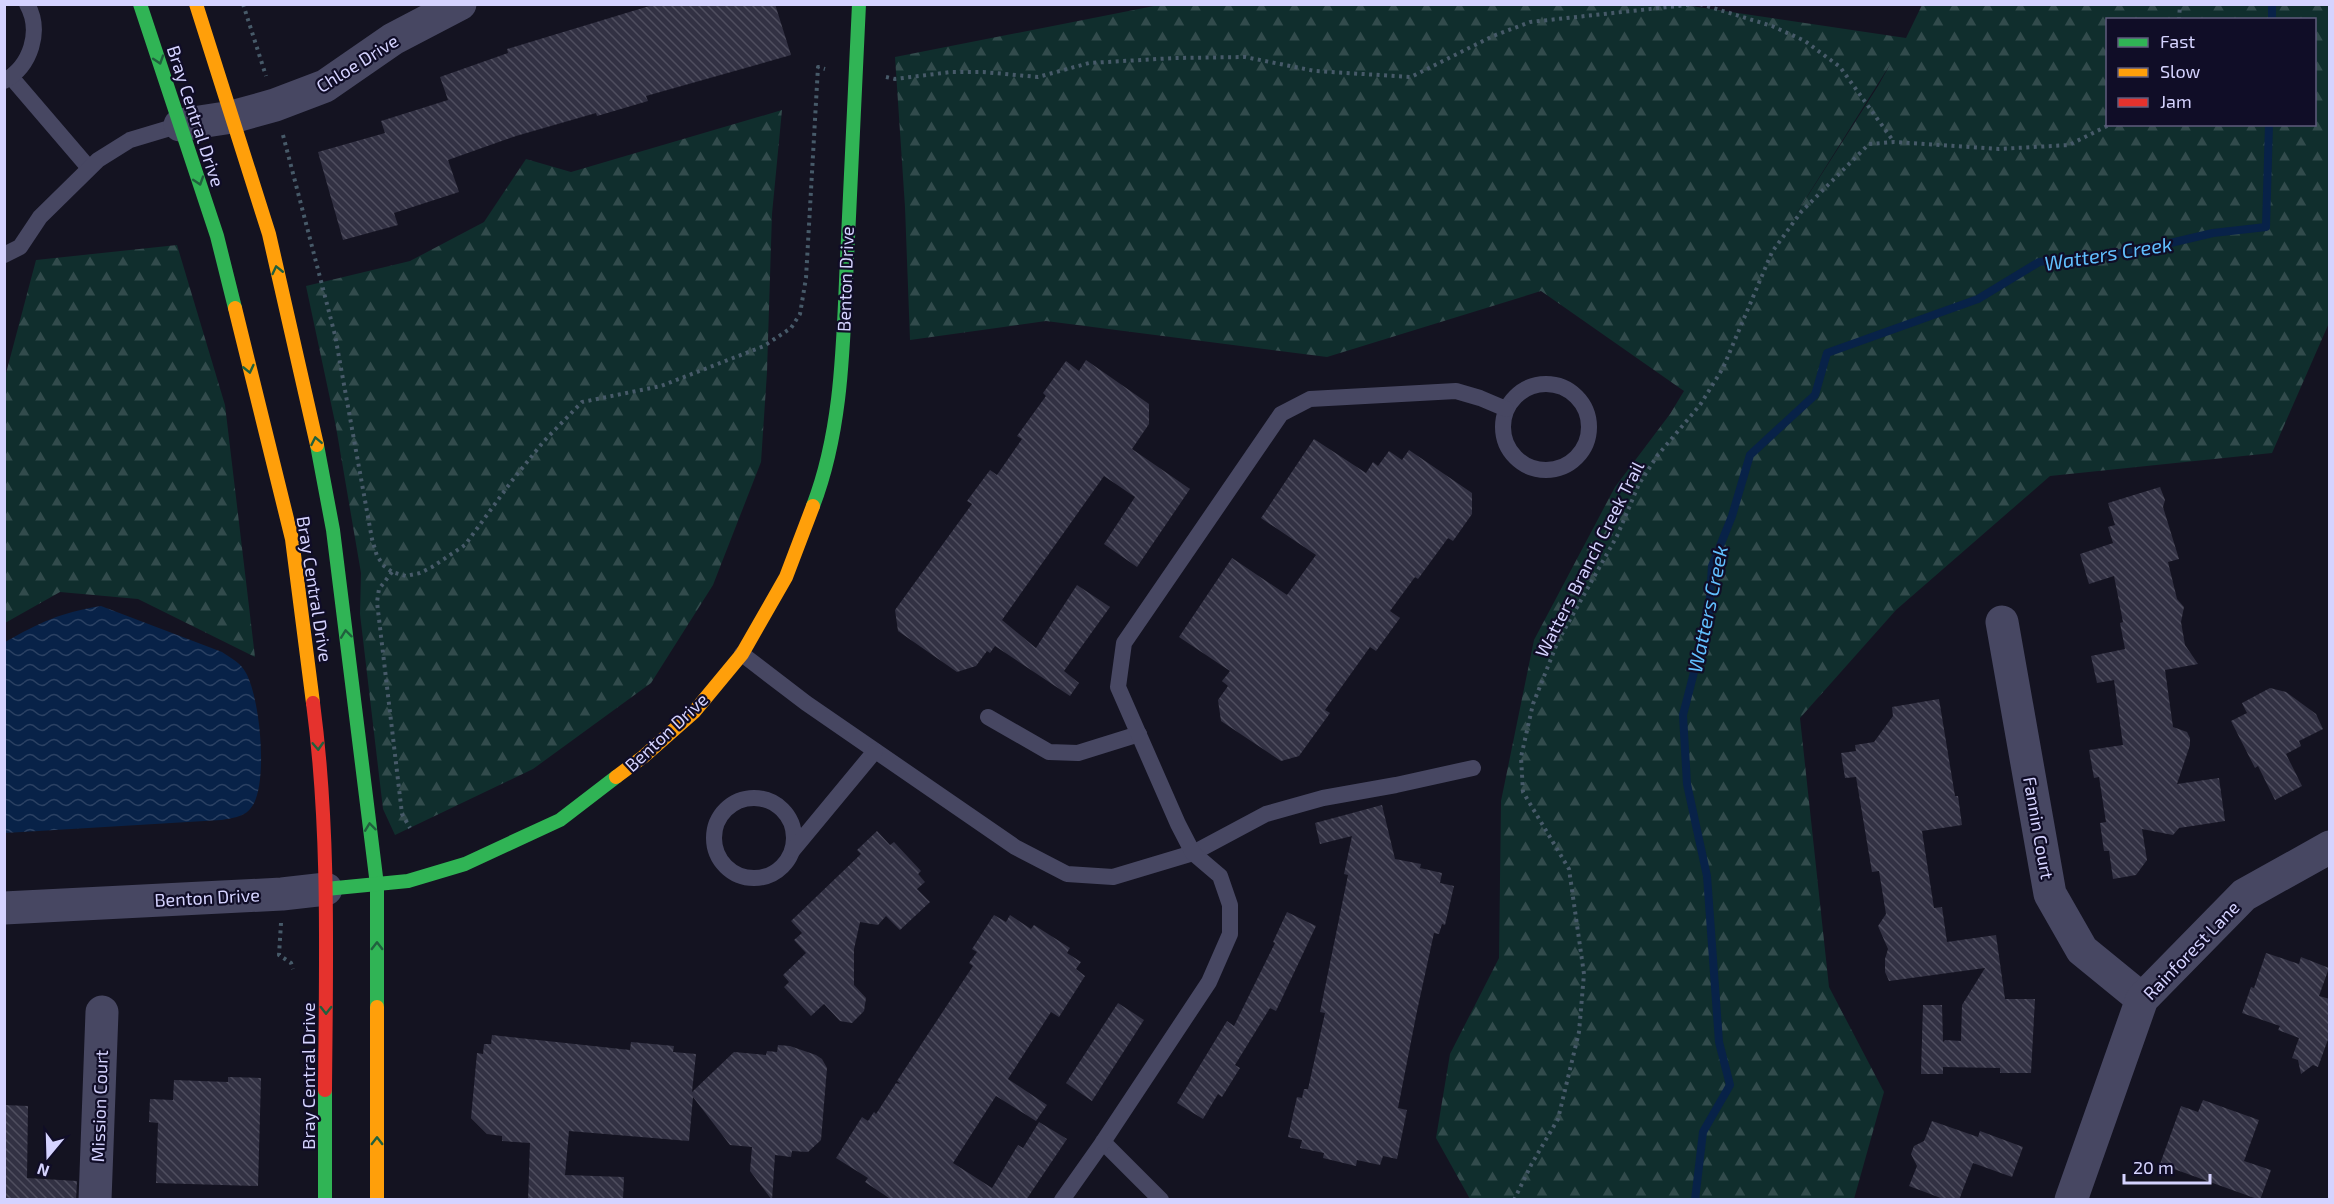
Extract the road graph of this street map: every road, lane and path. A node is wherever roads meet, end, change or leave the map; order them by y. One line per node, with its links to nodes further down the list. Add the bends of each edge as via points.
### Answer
1 (27, 4): 10 (lane, via 33,24 30,54)
2 (140, 4): 13 (street, Bray Central Drive, one-way to 13)
3 (196, 4): 12 (street, Bray Central Drive)
4 (243, 4): 11 (path)
5 (460, 4): 11 (street, Chloe Drive, via 393,39 325,86)
6 (859, 4): 9 (street, Benton Drive)
7 (1696, 4): 9 (path, via 1530,22 1411,77 1315,71 1245,57 1089,63 1038,77 951,72 895,79)
8 (1700, 4): 15 (path, via 1772,26 1804,41 1840,67)
9 (854, 73): 19 (path, via 818,67 806,278 800,314 791,328 764,346 661,386 582,402 544,441 465,546 420,573 406,576); 21 (street, Benton Drive, via 843,340 836,412 820,488 786,577)
10 (8, 79): 16 (lane)
11 (275, 105): 12 (street, Chloe Drive); 19 (path, via 335,335 372,539 377,556)
12 (232, 117): 13 (street, Chloe Drive); 30 (street, Bray Central Drive, one-way to 12, via 333,530 269,234)
13 (180, 125): 16 (lane, via 130,140); 31 (street, Bray Central Drive, one-way to 31, via 217,236 292,539 317,731)
14 (2107, 126): 15 (path, Watters Branch Creek Trail, via 2069,145 1999,149)
15 (1894, 142): 43 (path, Watters Branch Creek Trail, via 1869,144 1801,212 1772,252 1722,368 1700,405 1639,484 1617,536 1558,641 1533,704 1521,757 1523,792 1569,869 1584,974 1579,1032 1558,1119)
16 (89, 168): 17 (lane, via 40,217 20,247)
17 (4, 255)
18 (1506, 409): 18 (lane, via 1502,424 1504,441 1525,465 1555,469 1574,460 1586,443 1590,430 1588,415 1575,394 1564,387 1549,383 1532,385 1518,393); 23 (lane, via 1456,391 1310,399 1281,414 1124,643 1118,687)
19 (392, 572): 26 (path, via 379,589 377,602 402,814)
20 (2002, 622): 35 (street, Fannin Court, via 2050,894 2082,950)
21 (742, 654): 24 (lane); 30 (street, Benton Drive, via 694,712 643,758 560,820 465,864 408,881)
22 (988, 717): 23 (lane, via 1048,752 1078,753)
23 (1139, 734): 29 (lane)
24 (875, 751): 28 (lane); 29 (lane, via 1026,854 1067,874 1113,877)
25 (1473, 768): 29 (lane, via 1323,798 1266,814)
26 (410, 828)
27 (2330, 847): 35 (street, Rainforest Lane, via 2244,895)
28 (793, 850): 28 (lane, via 787,861 765,876 739,874 720,857 715,831 719,819 732,805 750,798 764,799 786,813 792,824)
29 (1193, 853): 37 (lane, via 1220,876 1230,904 1230,934 1209,982)
30 (377, 885): 31 (street, Benton Drive); 40 (street, Bray Central Drive, one-way to 30)
31 (326, 889): 32 (street, Benton Drive); 39 (street, Bray Central Drive, one-way to 39)
32 (4, 908)
33 (281, 916): 34 (path)
34 (279, 956)
35 (2142, 999): 44 (street, Rainforest Lane)
36 (102, 1012): 38 (street, Mission Court)
37 (1103, 1142): 41 (lane); 42 (lane)
38 (95, 1200)
39 (325, 1200)
40 (377, 1200)
41 (1062, 1200)
42 (1161, 1200)
43 (1514, 1200)
44 (2072, 1200)

